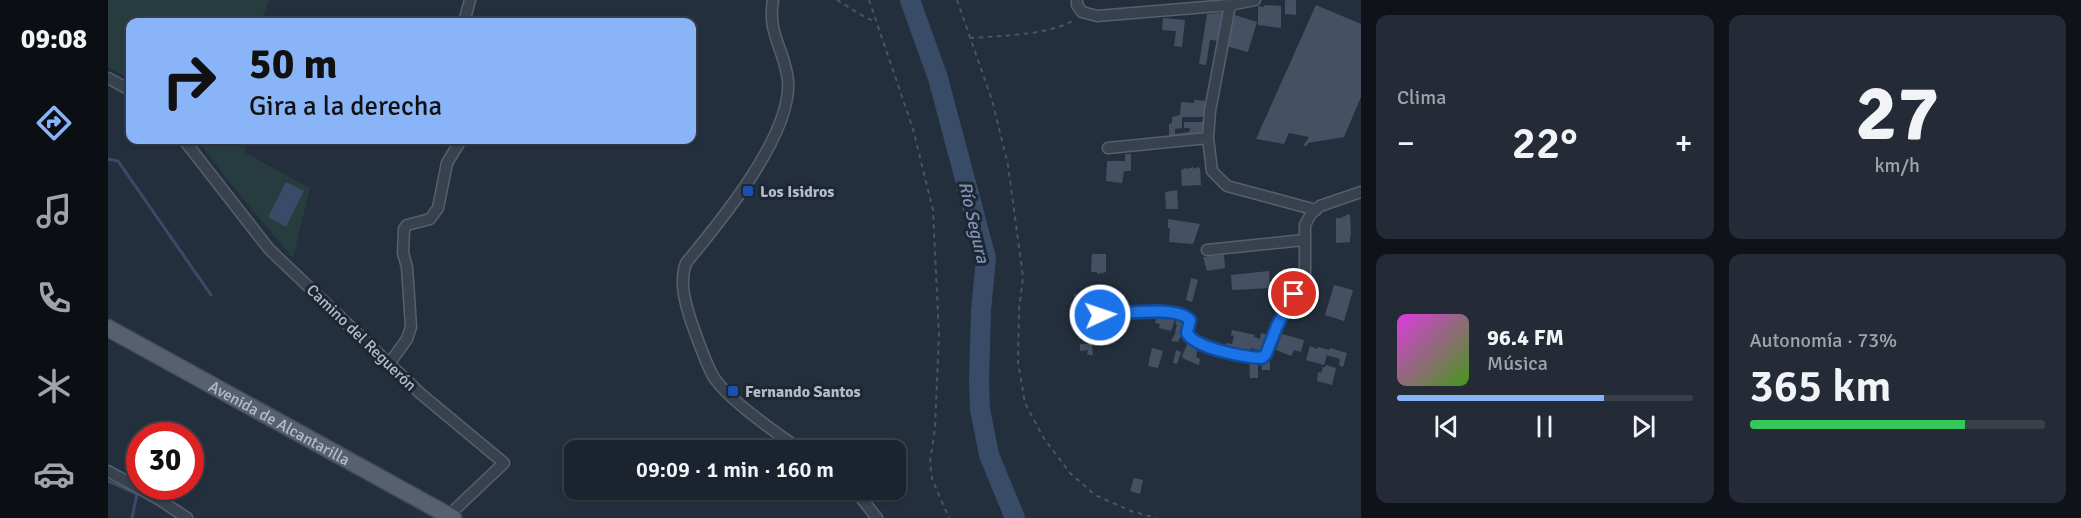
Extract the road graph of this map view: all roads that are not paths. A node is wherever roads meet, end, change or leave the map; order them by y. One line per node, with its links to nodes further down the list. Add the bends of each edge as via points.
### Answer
1 (470, 0): 6 (street)
2 (773, 0): 20 (street, via 772,28 788,80 783,111 746,185 686,263 682,274 687,308 714,379)
3 (1077, 0): 5 (street, via 1082,12 1097,16)
4 (1255, 0): 5 (street)
5 (1230, 5): 9 (street)
6 (465, 18)
7 (108, 78): 8 (street)
8 (126, 88)
9 (1208, 138): 12 (street); 14 (street, via 1212,171 1227,186)
10 (187, 144): 19 (street, Camino del Reguerón, via 269,249)
11 (459, 144): 19 (street, via 447,163 438,208 430,219 404,229 411,327)
12 (1108, 148)
13 (1361, 192): 14 (street)
14 (1316, 210): 15 (street, via 1305,225)
15 (1304, 240): 16 (street); 17 (street, via 1305,273 1262,358 1230,353 1194,340 1187,333 1190,320 1181,313)
16 (1208, 250)
17 (1100, 315)
18 (108, 328): 23 (main road, Avenida de Alcantarilla)
19 (389, 364): 23 (street, Camino del Reguerón, via 504,463)
20 (786, 440)
21 (108, 471): 24 (street)
22 (863, 500): 25 (street)
23 (451, 517)
24 (187, 518)
25 (877, 518)

